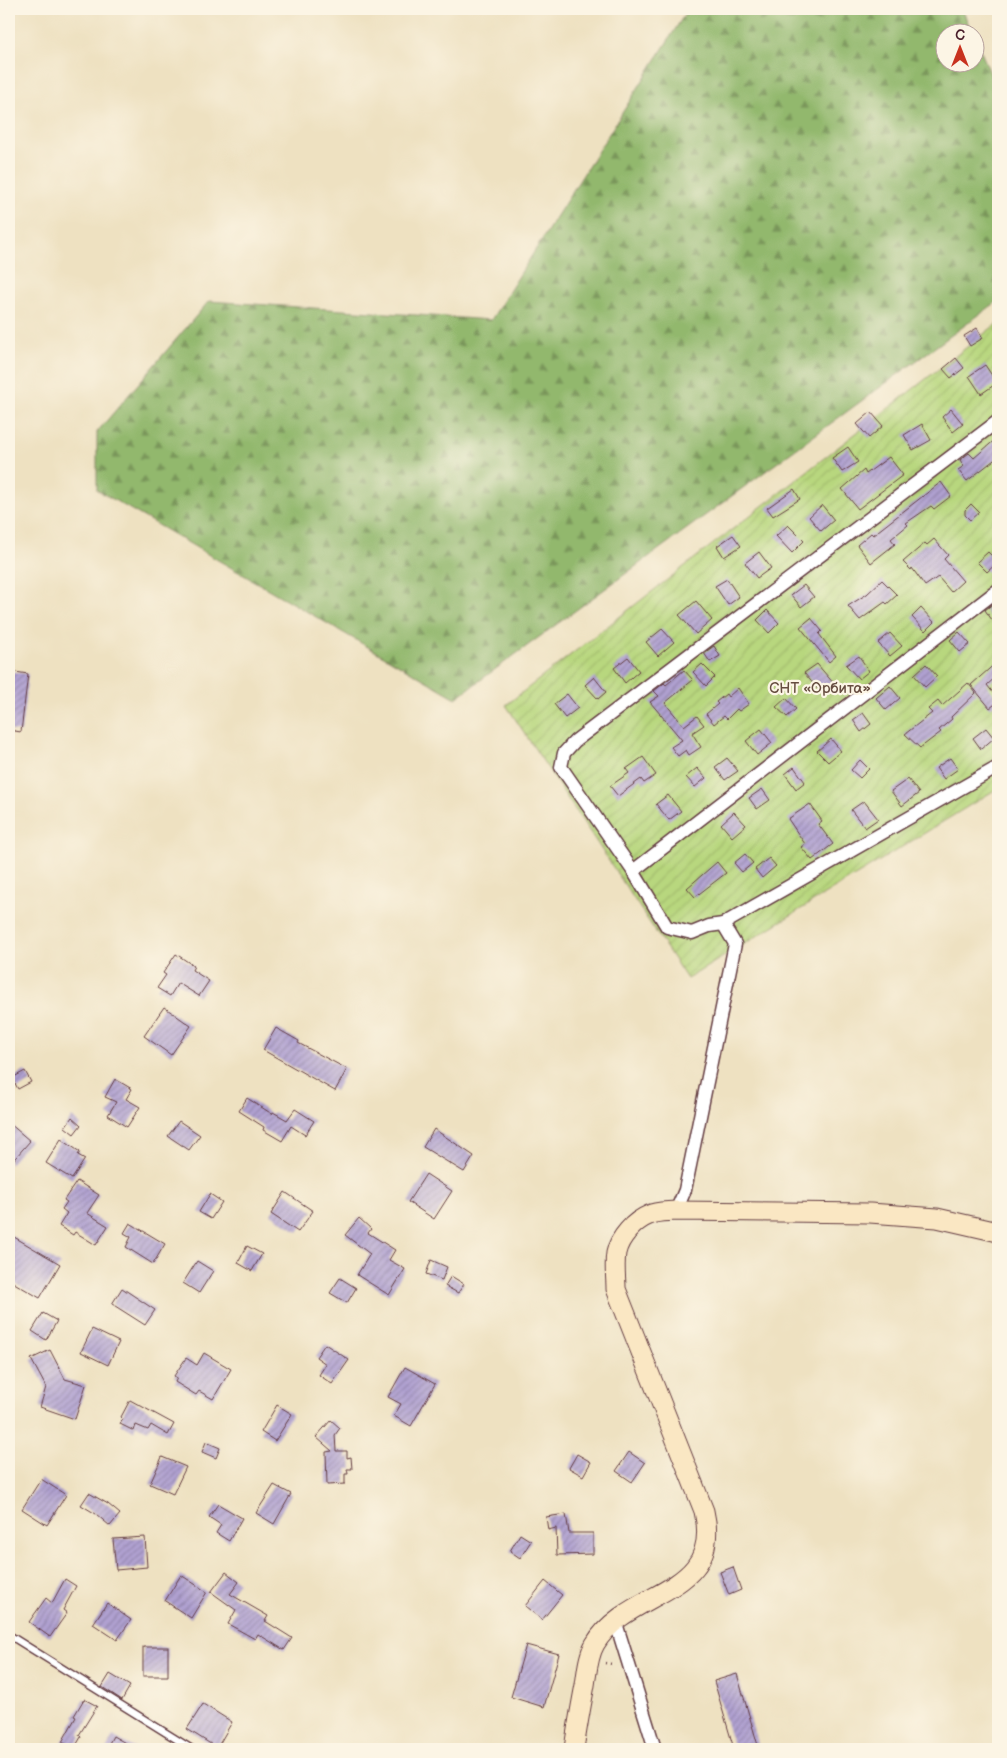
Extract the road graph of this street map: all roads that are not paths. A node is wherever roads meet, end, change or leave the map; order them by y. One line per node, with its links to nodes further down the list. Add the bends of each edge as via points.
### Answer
1 (998, 421): 4 (street, via 574,741 564,753 561,767)
2 (998, 590): 4 (street)
3 (998, 767): 5 (street)
4 (633, 871): 5 (street, via 667,927 692,933)
5 (723, 924): 6 (street, via 735,944 685,1190)
6 (676, 1211): 7 (street, via 870,1213 937,1218); 8 (street, via 648,1215 626,1233 617,1251 616,1289 704,1511 706,1543 699,1564 692,1573)
7 (998, 1232)
8 (615, 1620): 11 (street, via 594,1646); 12 (street)
9 (9, 1635): 10 (lane)
10 (192, 1749)
11 (574, 1749)
12 (655, 1749)

